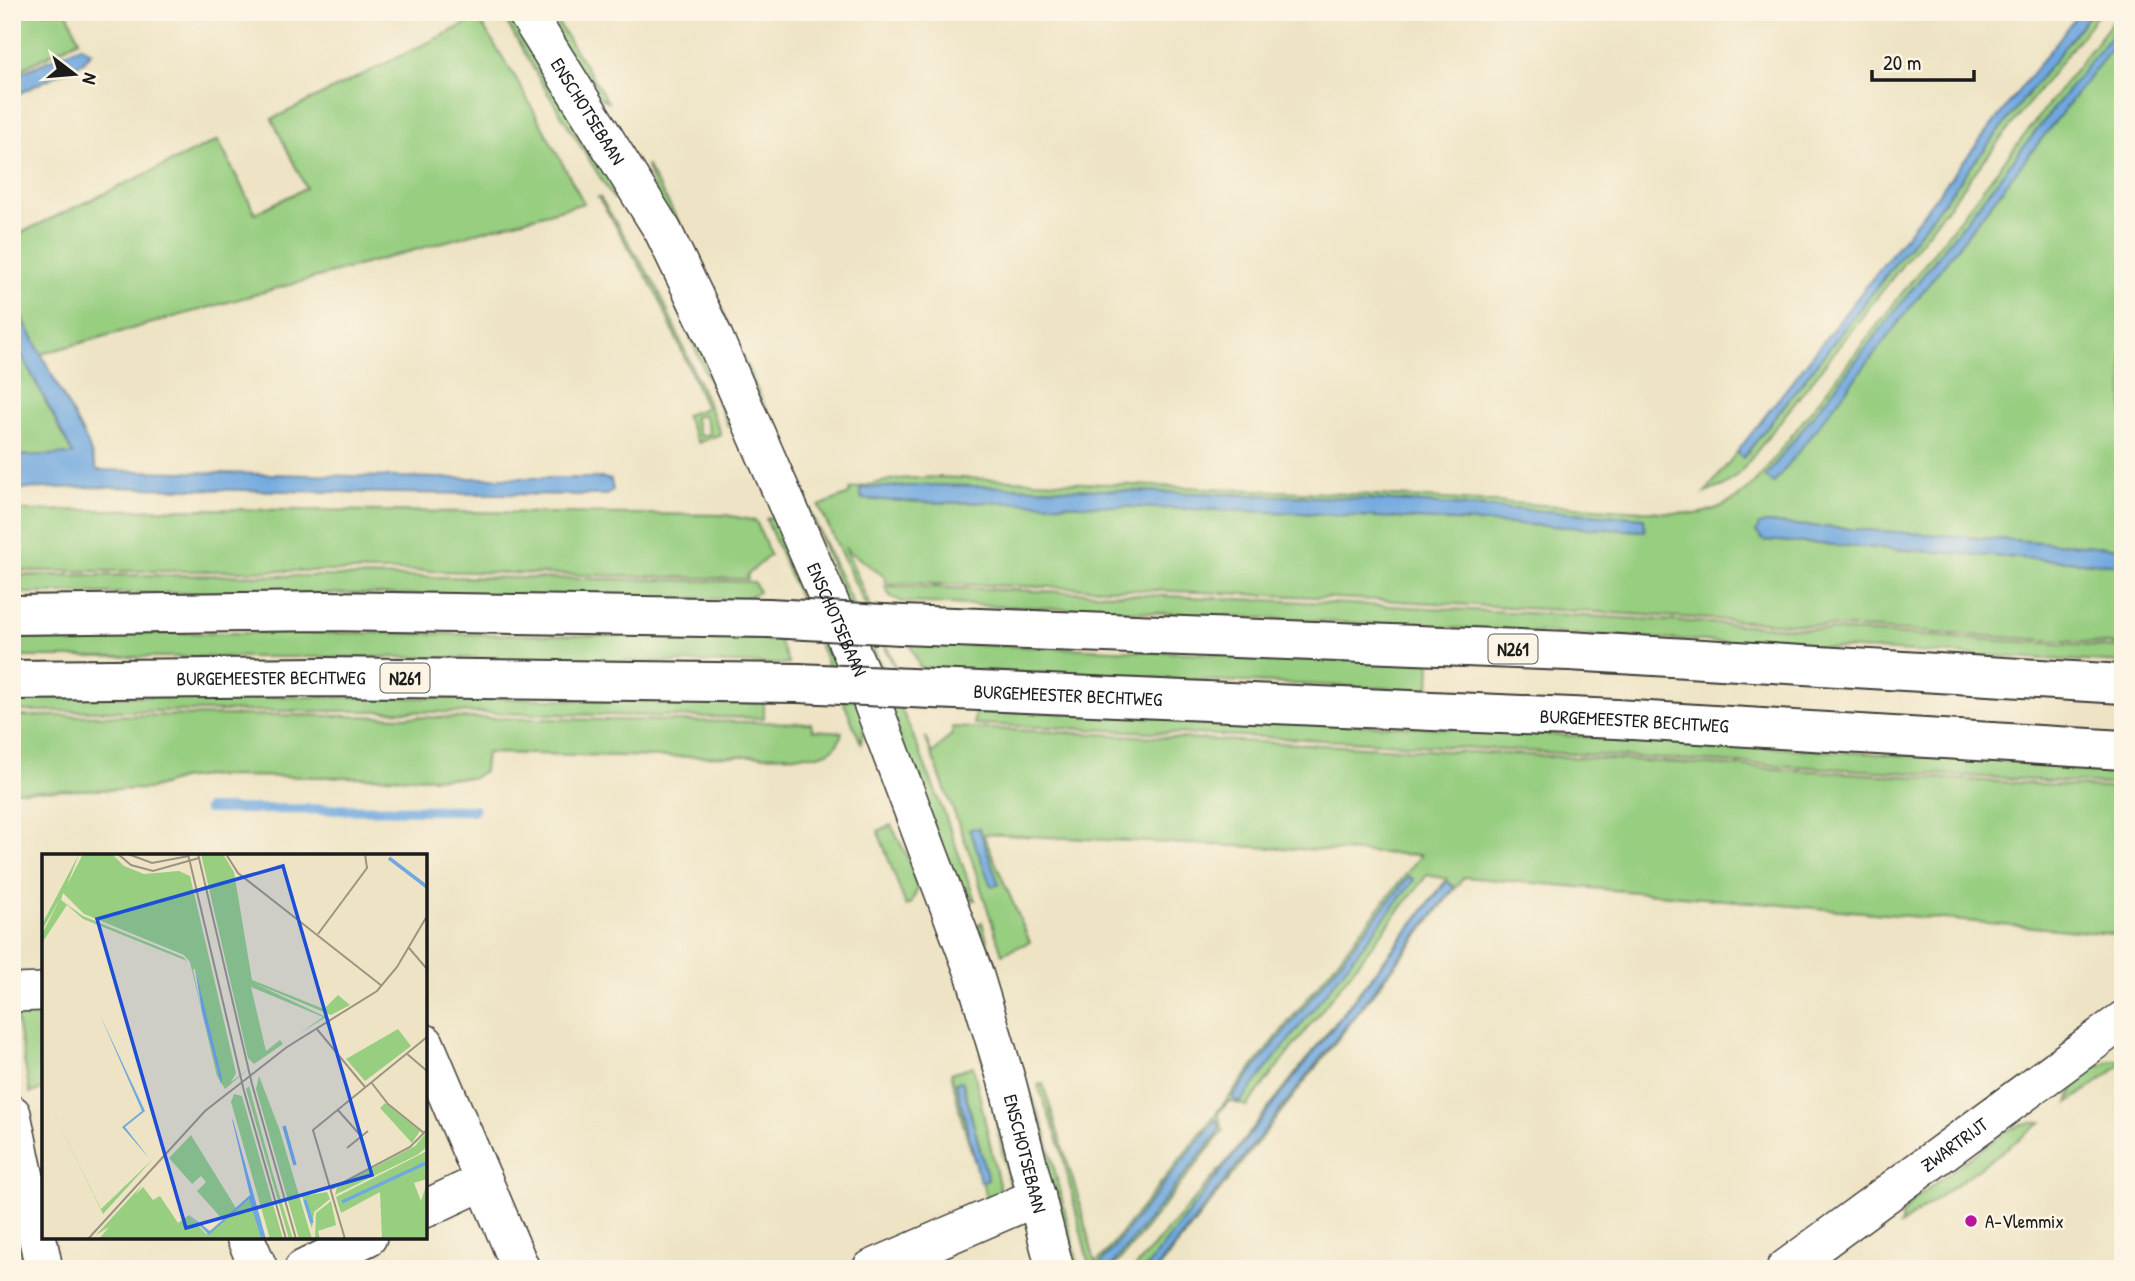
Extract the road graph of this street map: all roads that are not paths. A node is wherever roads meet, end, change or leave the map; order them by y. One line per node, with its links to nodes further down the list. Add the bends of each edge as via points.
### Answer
1 (526, 12): 12 (street, ENSCHOTSEBAAN, via 663,231 825,590 974,973)
2 (12, 615): 4 (main road, N261, bridge, via 326,611 768,618 1555,651)
3 (12, 680): 5 (main road, BURGEMEESTER BECHTWEG / N261, bridge, via 322,677 798,682 1616,719)
4 (2123, 684)
5 (2123, 750)
6 (42, 992): 7 (street)
7 (12, 993)
8 (2123, 1020): 22 (street, ZWARTRIJT)
9 (427, 1048): 11 (street)
10 (12, 1114): 16 (street)
11 (484, 1181): 13 (street); 19 (street)
12 (1037, 1196): 20 (street); 21 (street, ENSCHOTSEBAAN)
13 (427, 1208)
14 (246, 1239): 17 (street)
15 (364, 1239): 18 (street)
16 (44, 1269)
17 (259, 1269)
18 (303, 1269)
19 (521, 1269)
20 (871, 1269)
21 (1055, 1269)
22 (1785, 1269)

